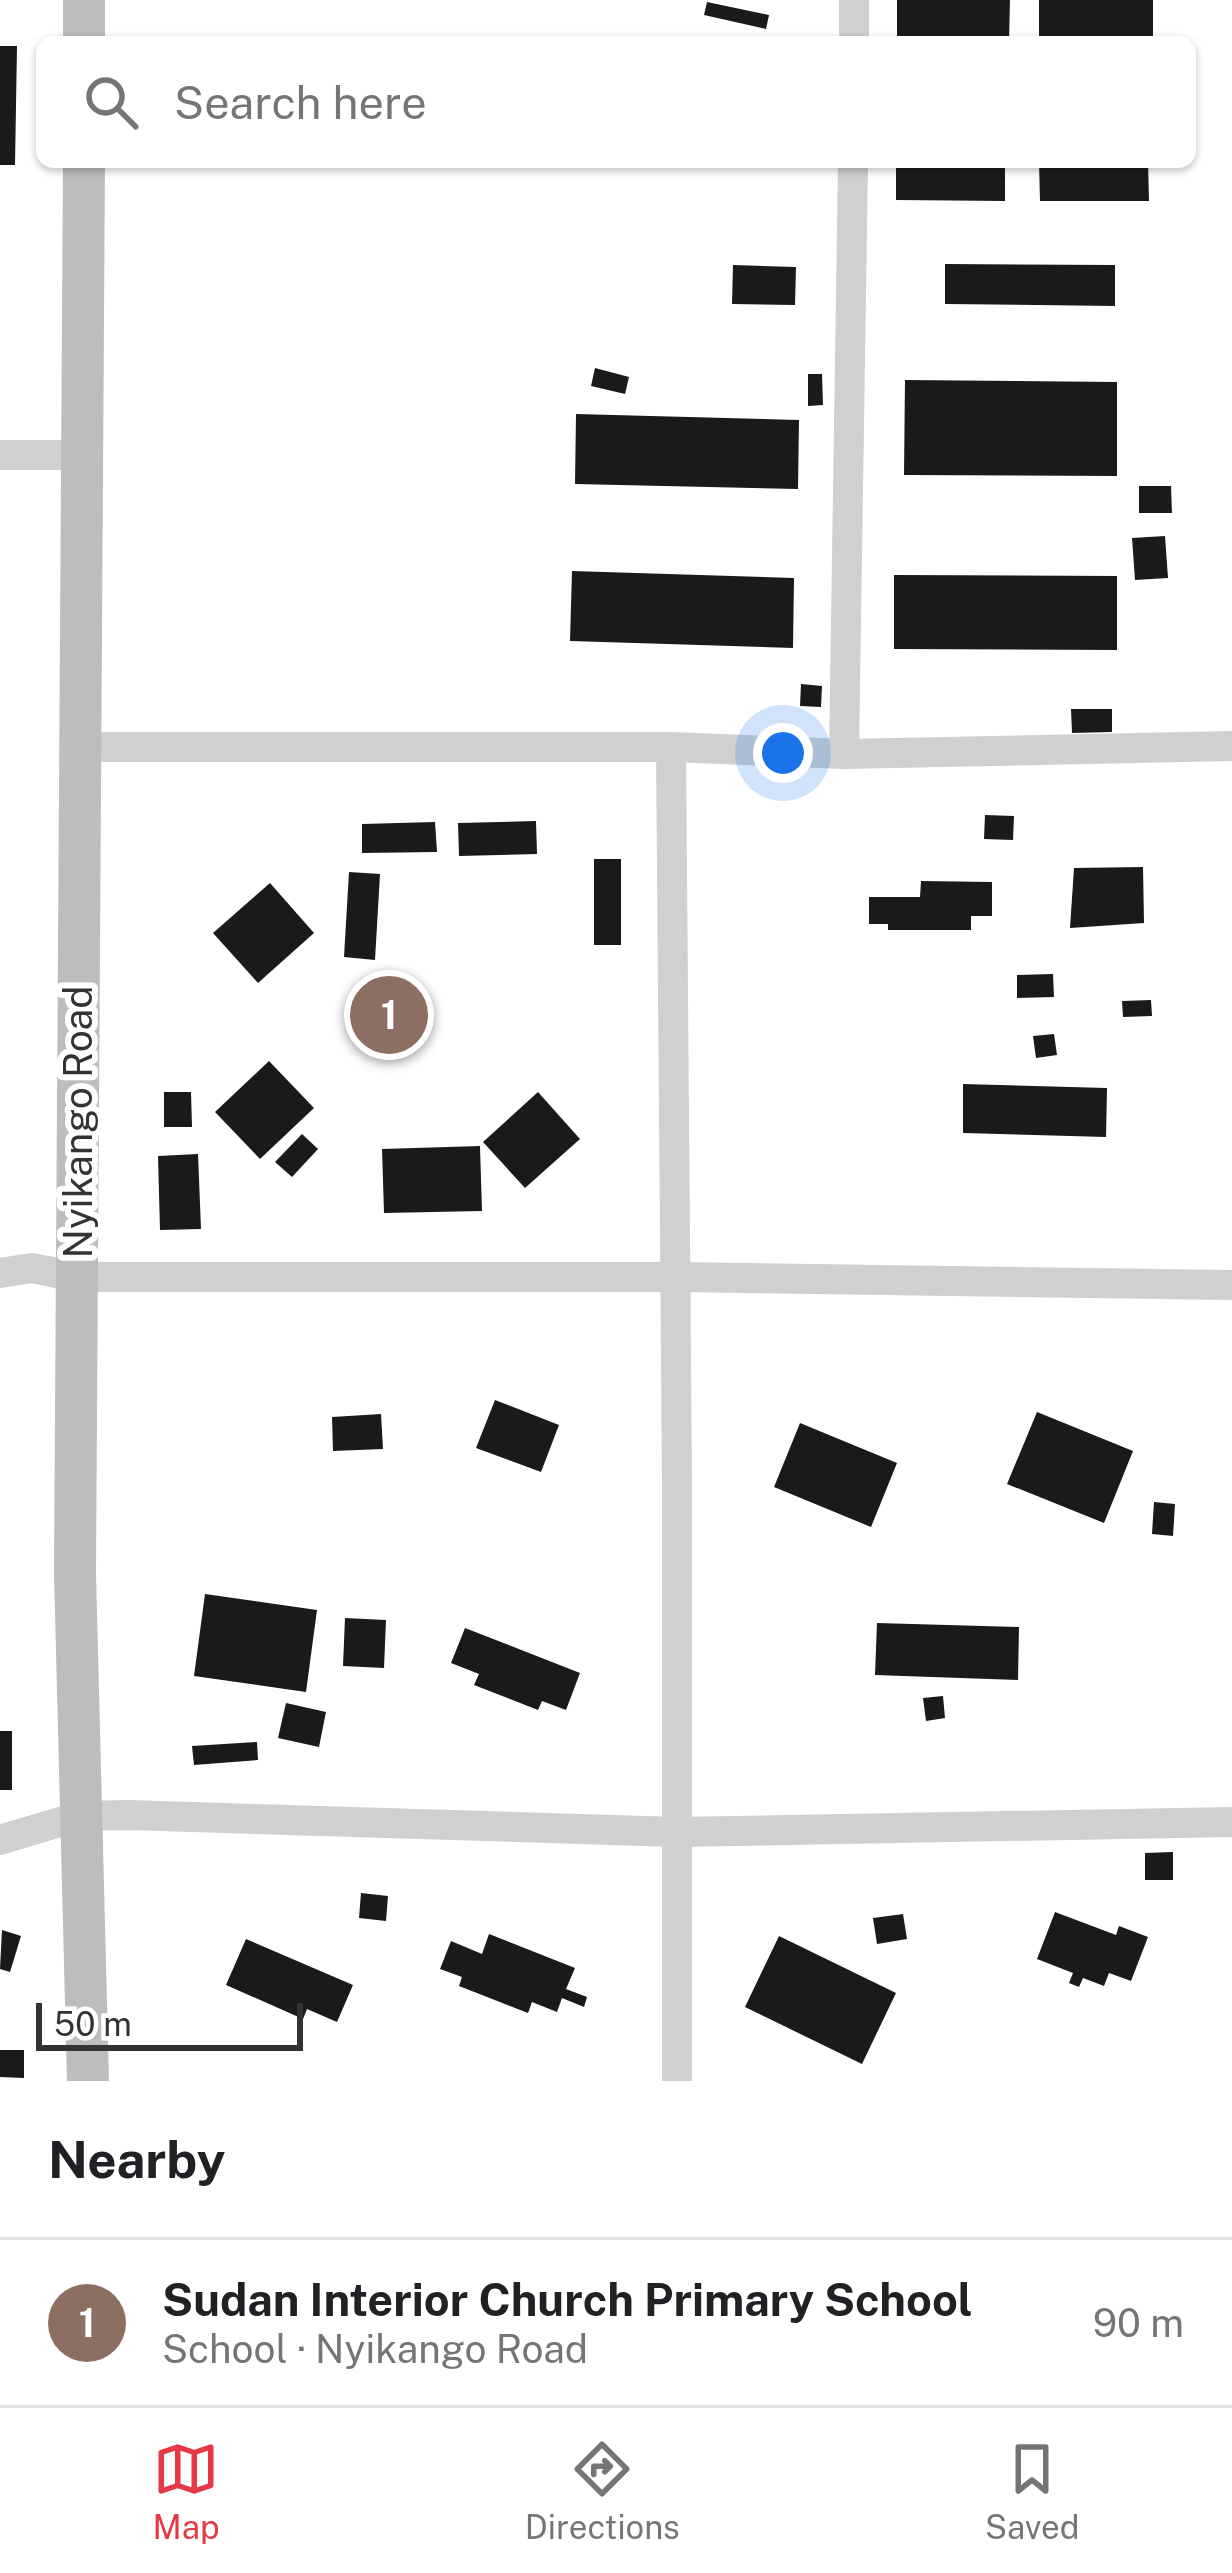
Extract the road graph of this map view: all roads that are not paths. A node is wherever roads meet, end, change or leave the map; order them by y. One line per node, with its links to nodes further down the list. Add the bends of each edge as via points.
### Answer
1 (84, 0): 3 (street)
2 (854, 0): 4 (street)
3 (84, 36)
4 (854, 36)
5 (84, 168): 8 (street, Nyikango Road)
6 (853, 168): 12 (street)
7 (0, 454): 8 (street)
8 (81, 455): 10 (street, Nyikango Road)
9 (1232, 746): 12 (street)
10 (79, 747): 11 (street); 14 (street, Nyikango Road)
11 (671, 747): 12 (street); 15 (street)
12 (844, 754)
13 (0, 1273): 14 (street, via 32,1268)
14 (77, 1277): 15 (street); 17 (street, Nyikango Road)
15 (675, 1277): 16 (street); 19 (street)
16 (1232, 1286)
17 (80, 1816): 19 (street); 20 (street); 21 (street, Nyikango Road)
18 (1232, 1822): 19 (street)
19 (677, 1832): 22 (street)
20 (0, 1840)
21 (88, 2081)
22 (677, 2081)

